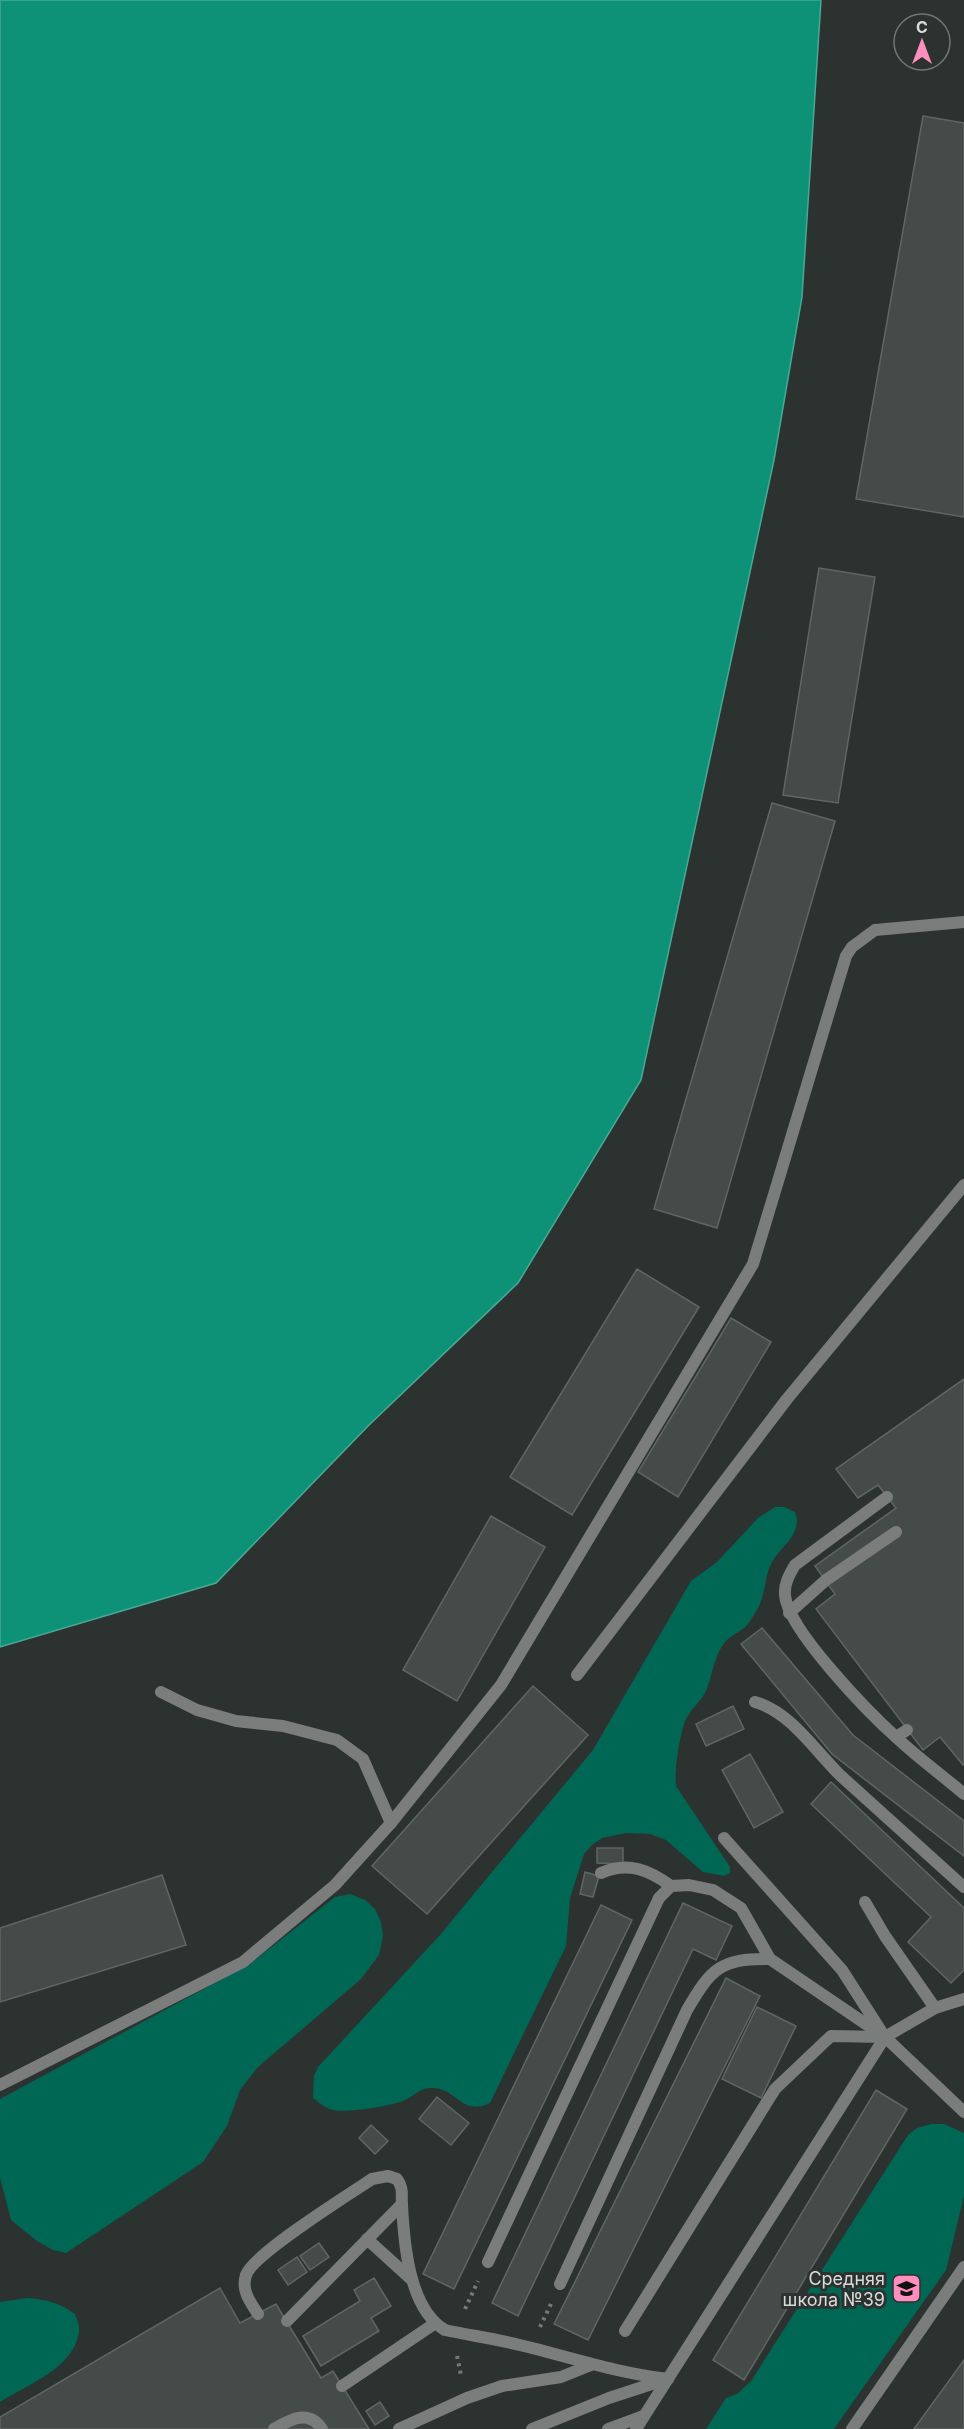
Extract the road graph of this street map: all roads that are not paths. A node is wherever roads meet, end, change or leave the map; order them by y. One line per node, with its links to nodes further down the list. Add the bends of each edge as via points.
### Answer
1 (964, 922): 12 (lane, via 875,930 846,956 753,1264 501,1685)
2 (964, 1185): 6 (lane, via 787,1399)
3 (887, 1497): 5 (lane, via 795,1565 787,1578 785,1596)
4 (896, 1532): 5 (lane, via 826,1580)
5 (789, 1613): 10 (lane, via 819,1657)
6 (577, 1675)
7 (161, 1692): 12 (lane, via 197,1710 236,1721 283,1726 337,1740 363,1759)
8 (755, 1702): 16 (lane, via 783,1717 838,1773)
9 (908, 1730): 10 (lane)
10 (896, 1737): 11 (lane)
11 (964, 1794)
12 (391, 1822): 22 (lane, via 335,1885 243,1962)
13 (724, 1838): 21 (lane, via 842,1970)
14 (601, 1873): 15 (lane, via 634,1867 652,1872)
15 (671, 1886): 18 (lane, via 713,1890 741,1908); 26 (lane, via 659,1898)
16 (964, 1887)
17 (865, 1902): 20 (lane)
18 (770, 1959): 21 (lane); 29 (lane, via 748,1959 720,1966 705,1979)
19 (964, 1999): 20 (lane)
20 (935, 2008): 21 (lane)
21 (885, 2037): 23 (lane); 33 (lane, via 831,2036 775,2089); 35 (lane)
22 (0, 2085)
23 (964, 2112)
24 (402, 2204): 25 (lane); 28 (lane); 30 (lane, via 403,2188 397,2179 372,2179 287,2237 250,2268 245,2278 246,2294)
25 (367, 2239): 28 (lane); 31 (lane)
26 (488, 2262)
27 (964, 2267): 44 (lane)
28 (411, 2279): 32 (lane, via 419,2302)
29 (560, 2284)
30 (258, 2314)
31 (287, 2321)
32 (434, 2324): 34 (lane, via 445,2330); 36 (lane)
33 (625, 2331)
34 (591, 2365): 35 (lane); 40 (lane, via 561,2377 502,2386)
35 (668, 2379): 37 (lane); 41 (lane)
36 (342, 2386)
37 (643, 2416): 42 (lane); 43 (lane)
38 (274, 2429): 39 (lane, via 301,2417 311,2418)
39 (322, 2429)
40 (399, 2429)
41 (532, 2429)
42 (608, 2429)
43 (636, 2429)
44 (852, 2429)

